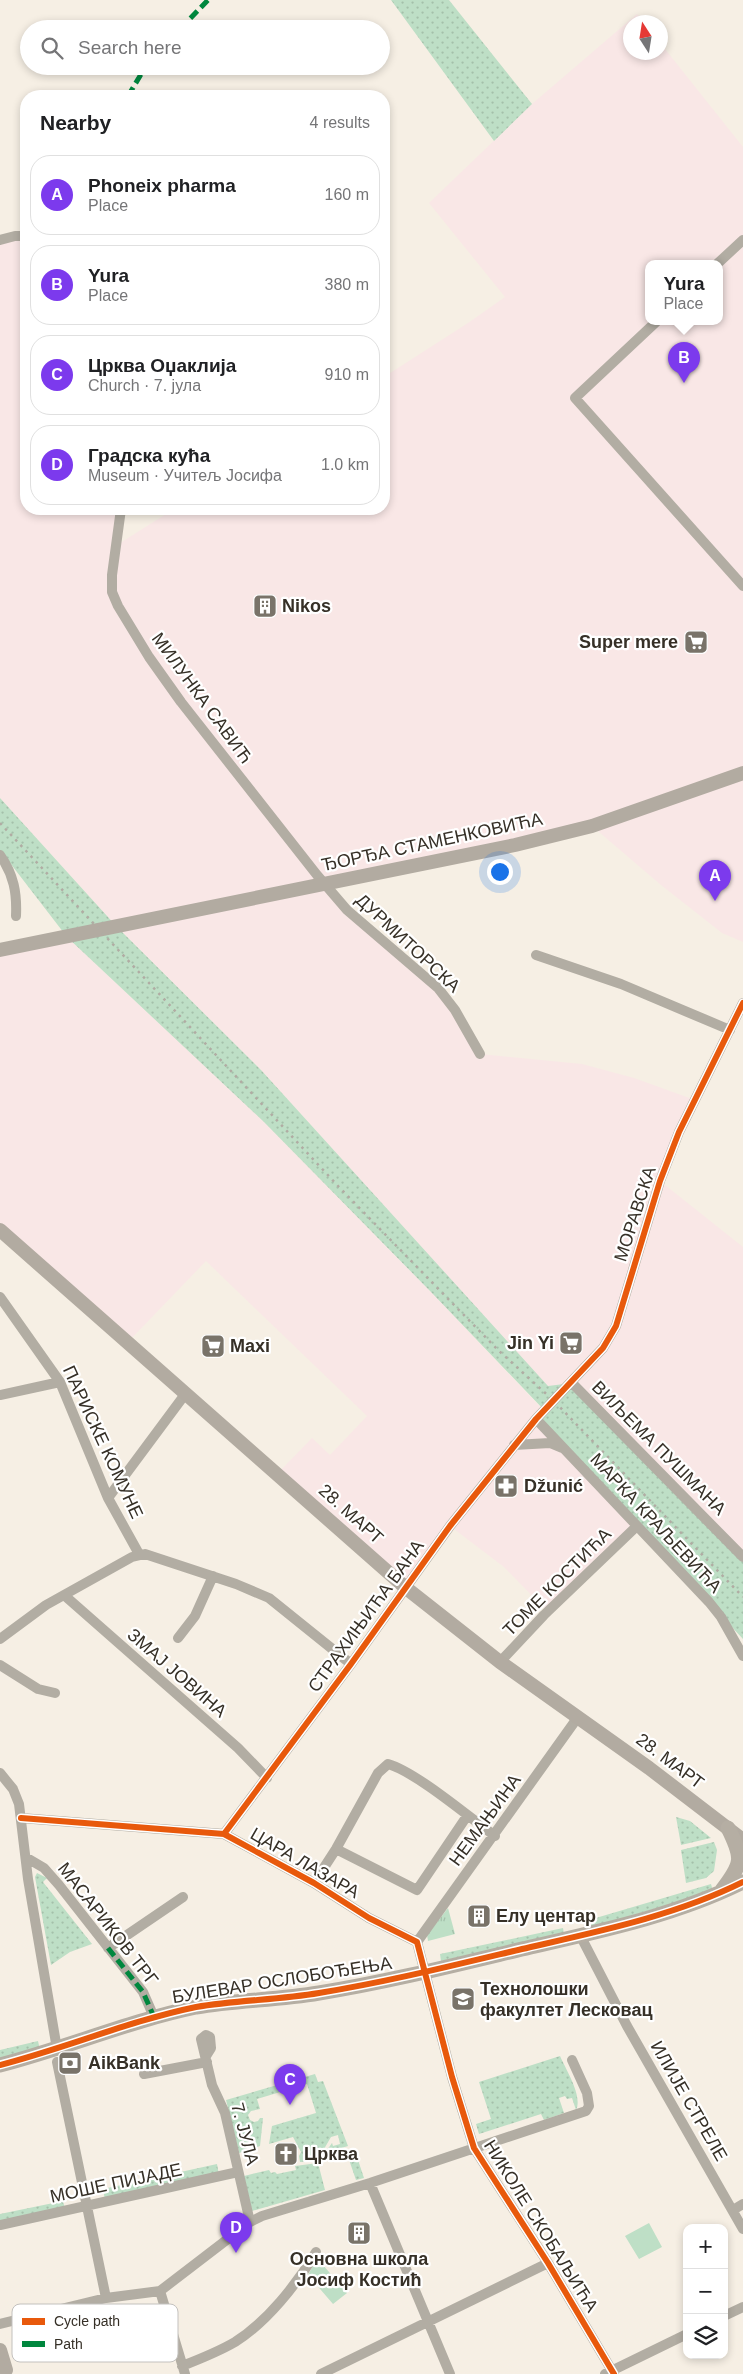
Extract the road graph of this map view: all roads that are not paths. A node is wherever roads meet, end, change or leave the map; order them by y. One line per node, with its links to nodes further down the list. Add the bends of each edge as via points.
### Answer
1 (20, 236): 2 (street)
2 (0, 240)
3 (743, 240): 4 (street)
4 (721, 260)
5 (653, 325): 7 (street, via 575,398)
6 (120, 515): 10 (street, МИЛУНКА САВИЋ, via 112,575 112,592 118,606 181,702)
7 (743, 586)
8 (743, 773): 10 (main road, ЂОРЂА СТАМЕНКОВИЋА, via 592,826)
9 (0, 855): 11 (street, via 10,870 17,894)
10 (324, 884): 12 (main road, ЂОРЂА СТАМЕНКОВИЋА); 16 (street, ДУРМИТОРСКА, via 347,910 438,988 455,1010)
11 (16, 916)
12 (0, 950)
13 (536, 956): 15 (street, via 621,984)
14 (743, 1003): 15 (street, МОРАВСКА)
15 (730, 1030): 20 (street, МОРАВСКА, via 679,1132 660,1181 616,1326 603,1348)
16 (480, 1054)
17 (0, 1230): 21 (main road, 28. МАРТ)
18 (0, 1297): 19 (street, ПАРИСКЕ КОМУНЕ)
19 (60, 1382): 22 (street); 26 (street, ПАРИСКЕ КОМУНЕ)
20 (572, 1383): 23 (street, МОРАВСКА); 29 (street, ВИЉЕМА ПУШМАНА)
21 (186, 1393): 26 (street); 31 (main road, 28. МАРТ)
22 (0, 1395)
23 (536, 1418): 24 (street, СТРАХИЊИЋА БАНА); 25 (street, МАРКА КРАЉЕВИЋА)
24 (514, 1445): 25 (street, via 550,1443); 31 (street, СТРАХИЊИЋА БАНА)
25 (564, 1449): 27 (street, МАРКА КРАЉЕВИЋА)
26 (108, 1498): 28 (street, ПАРИСКЕ КОМУНЕ)
27 (637, 1526): 35 (street, МАРКА КРАЉЕВИЋА, via 721,1617); 36 (street, ТОМЕ КОСТИЋА)
28 (139, 1554): 30 (street); 32 (street)
29 (743, 1557)
30 (213, 1576): 33 (street, via 195,1616); 37 (street, via 269,1598)
31 (406, 1588): 36 (main road, 28. МАРТ); 37 (street, СТРАХИЊИЋА БАНА)
32 (64, 1595): 34 (street); 42 (street, ЗМАЈ ЈОВИНА, via 238,1748)
33 (178, 1638)
34 (0, 1639)
35 (743, 1656)
36 (500, 1662): 40 (main road, 28. МАРТ)
37 (351, 1664): 42 (street, СТРАХИЊИЋА БАНА)
38 (0, 1665): 39 (street, via 38,1689)
39 (55, 1693)
40 (578, 1717): 45 (main road, 28. МАРТ); 48 (street, НЕМАЊИНА)
41 (0, 1773): 44 (street, МАСАРИКОВ ТРГ, via 13,1789)
42 (267, 1778): 47 (street, СТРАХИЊИЋА БАНА)
43 (467, 1816): 48 (street); 50 (street, via 417,1890); 50 (street, via 426,1786 388,1764 378,1773)
44 (21, 1818): 47 (street, ЦАРА ЛАЗАРА); 51 (street, МАСАРИКОВ ТРГ)
45 (728, 1828): 46 (main road); 49 (main road, 28. МАРТ); 55 (main road, via 740,1851 740,1862)
46 (743, 1833)
47 (224, 1834): 53 (street, ЦАРА ЛАЗАРА)
48 (495, 1836): 58 (street, НЕМАЊИНА)
49 (743, 1840)
50 (336, 1849): 53 (street)
51 (27, 1858): 59 (street, МАСАРИКОВ ТРГ, via 44,1868); 62 (street, МАСАРИКОВ ТРГ)
52 (743, 1882): 55 (main road, БУЛЕВАР ОСЛОБОЂЕЊА)
53 (314, 1884): 58 (street, ЦАРА ЛАЗАРА, via 369,1918)
54 (743, 1890): 55 (main road)
55 (720, 1893): 57 (main road, БУЛЕВАР ОСЛОБОЂЕЊА)
56 (183, 1898): 59 (street, МАСАРИКОВ ТРГ)
57 (580, 1936): 60 (main road, БУЛЕВАР ОСЛОБОЂЕЊА); 71 (street, ИЛИЈЕ СТРЕЛЕ, via 627,2026)
58 (418, 1942): 60 (street)
59 (108, 1948): 61 (street, МАСАРИКОВ ТРГ, via 144,1992)
60 (426, 1972): 61 (main road, БУЛЕВАР ОСЛОБОЂЕЊА, via 320,1993 213,2004); 66 (street, НИКОЛЕ СКОБАЉИЋА, via 452,2077)
61 (154, 2017): 62 (main road, БУЛЕВАР ОСЛОБОЂЕЊА)
62 (57, 2055): 64 (main road, БУЛЕВАР ОСЛОБОЂЕЊА); 70 (street, МАСАРИКОВ ТРГ)
63 (572, 2060): 66 (street, via 587,2093 589,2106 586,2111)
64 (0, 2065)
65 (144, 2074): 67 (street, 7. ЈУЛА, via 207,2059 212,2085 225,2113)
66 (474, 2148): 68 (street); 76 (street, НИКОЛЕ СКОБАЉИЋА)
67 (238, 2172): 70 (street, МОШЕ ПИЈАДЕ); 72 (street, 7. ЈУЛА)
68 (370, 2183): 72 (street); 83 (street)
69 (743, 2204): 71 (street)
70 (87, 2206): 73 (street, МОШЕ ПИЈАДЕ); 78 (street, МАСАРИКОВ ТРГ)
71 (733, 2210): 74 (street, ИЛИЈЕ СТРЕЛЕ)
72 (250, 2222): 77 (street)
73 (0, 2225)
74 (743, 2229)
75 (316, 2252): 87 (street, via 294,2286 245,2335)
76 (548, 2263): 83 (street); 89 (street, НИКОЛЕ СКОБАЉИЋА)
77 (160, 2291): 78 (street); 80 (street)
78 (106, 2298): 79 (street)
79 (82, 2304)
80 (164, 2304)
81 (743, 2307): 82 (street)
82 (728, 2314)
83 (428, 2321): 90 (street); 91 (street)
84 (683, 2336): 89 (street)
85 (0, 2350): 88 (main road)
86 (178, 2350): 87 (street)
87 (184, 2370)
88 (4, 2372)
89 (610, 2373)
90 (322, 2374)
91 (450, 2374)

